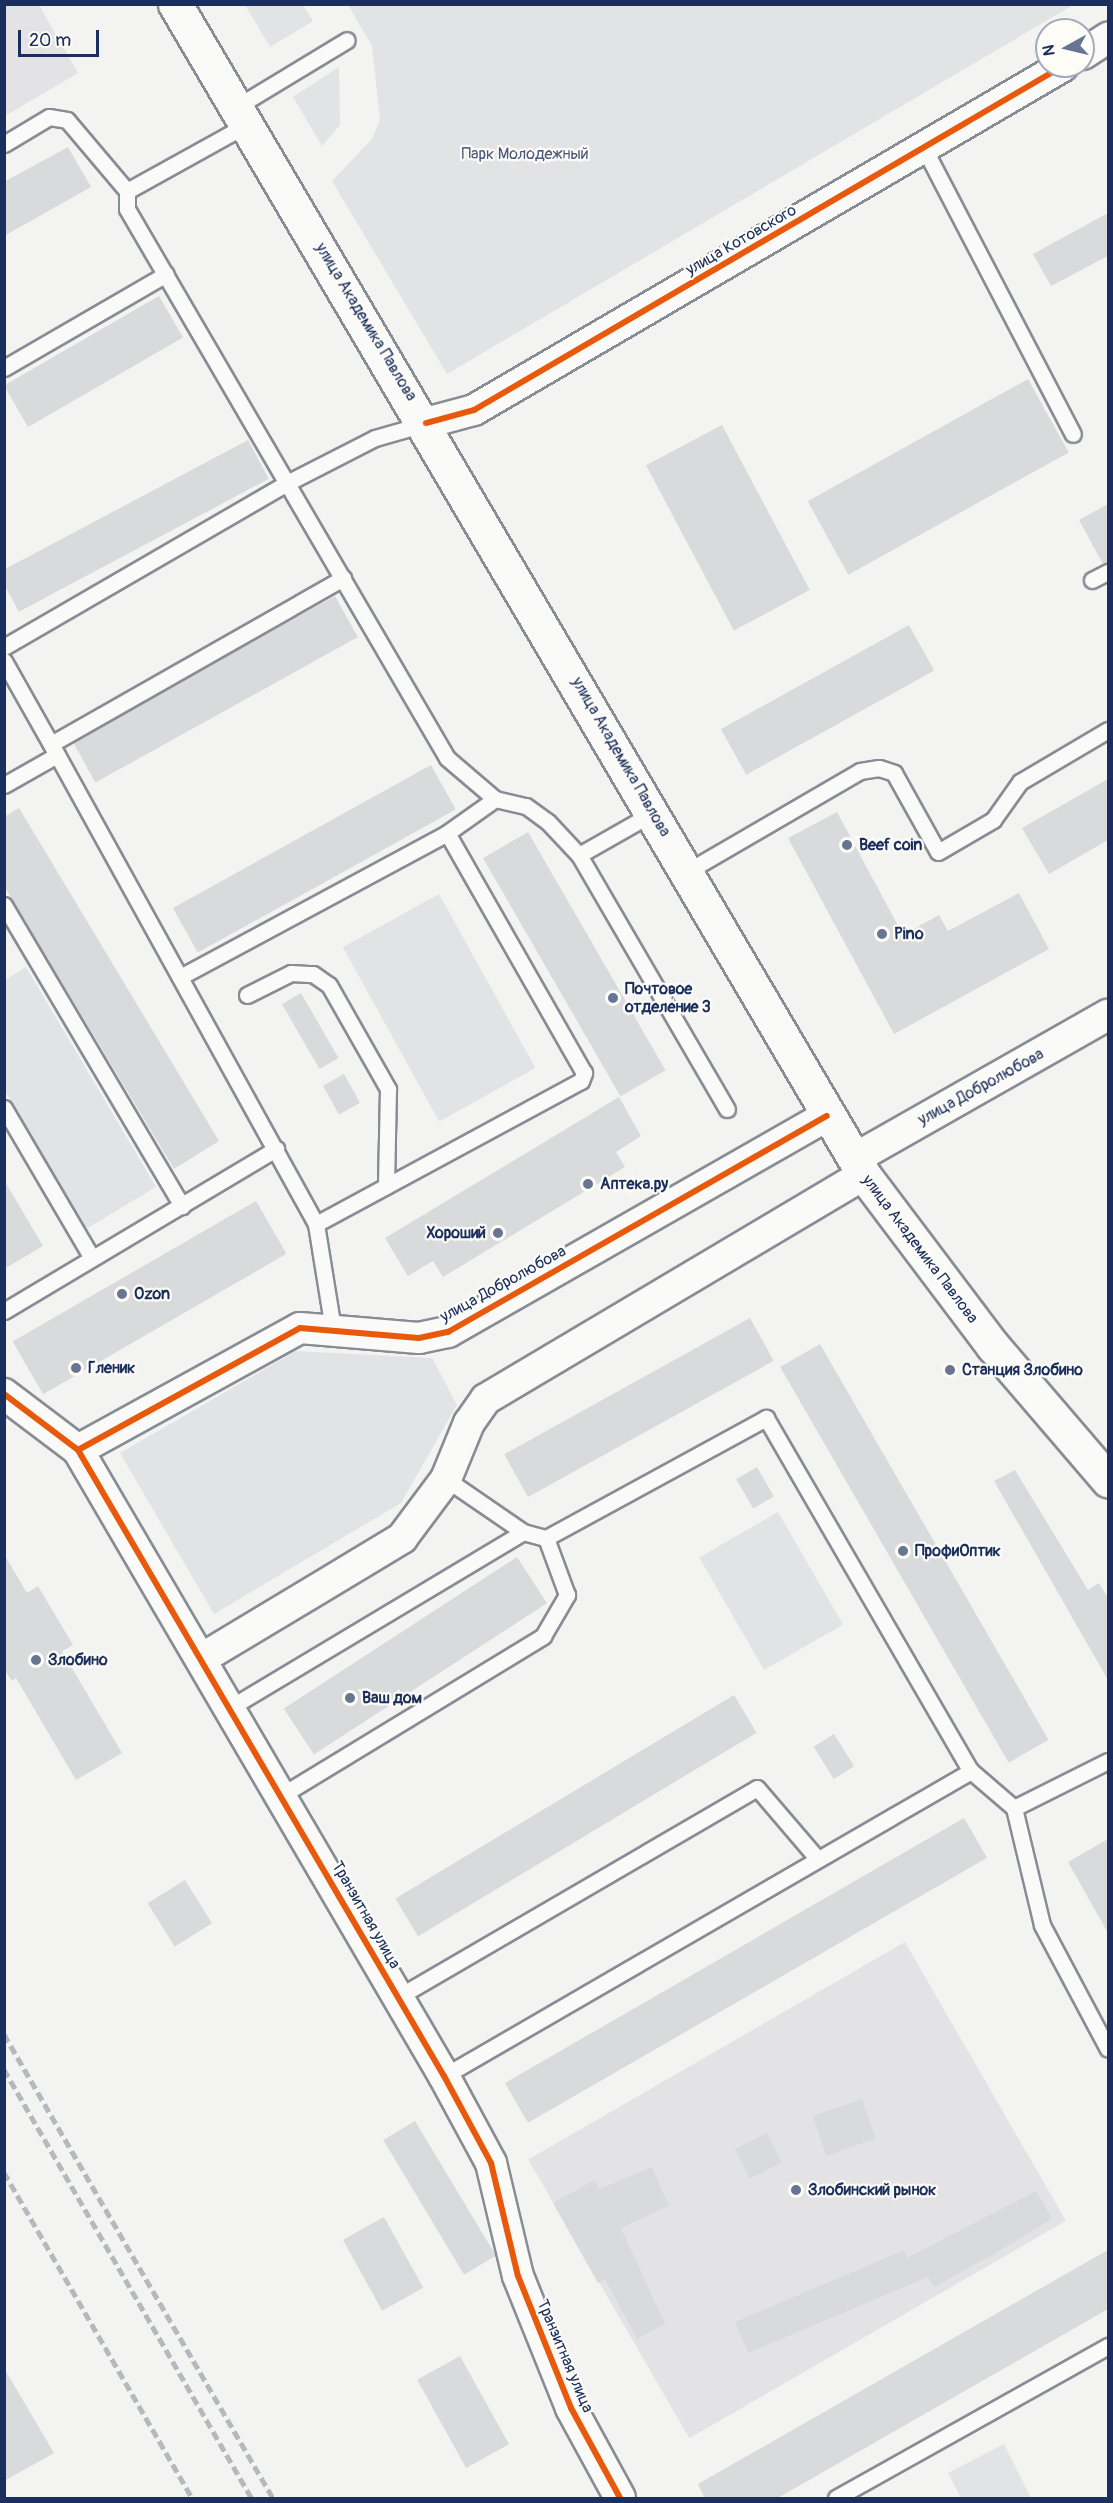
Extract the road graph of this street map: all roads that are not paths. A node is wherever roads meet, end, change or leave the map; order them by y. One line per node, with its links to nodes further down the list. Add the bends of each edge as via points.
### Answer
1 (176, 4): 6 (main road, улица Академика Павлова)
2 (1108, 38): 4 (street)
3 (347, 40): 6 (lane)
4 (1095, 46)
5 (1043, 78): 8 (street, улица Котовского)
6 (243, 115): 9 (lane); 12 (main road, улица Академика Павлова)
7 (4, 144): 9 (lane, via 49,117 67,120)
8 (925, 150): 12 (street, улица Котовского, via 474,410); 13 (lane)
9 (127, 191): 10 (lane, via 127,208)
10 (166, 274): 11 (lane); 14 (lane)
11 (4, 368)
12 (426, 423): 14 (lane, via 375,438); 24 (main road, улица Академика Павлова)
13 (1073, 434)
14 (287, 483): 16 (lane); 18 (lane)
15 (1108, 572): 17 (lane)
16 (343, 578): 21 (lane); 23 (lane, via 447,758)
17 (1092, 580)
18 (4, 647)
19 (4, 661): 21 (lane)
20 (1108, 730): 27 (lane, via 1020,782 993,820 938,852 894,773 879,768 860,771)
21 (54, 750): 22 (lane); 29 (lane)
22 (4, 785)
23 (495, 799): 25 (lane); 26 (lane, via 526,807)
24 (652, 813): 26 (lane); 27 (main road, улица Академика Павлова)
25 (447, 833): 29 (lane); 37 (lane, via 584,1073 581,1080)
26 (579, 855): 33 (lane)
27 (688, 871): 34 (main road, улица Академика Павлова)
28 (4, 905): 38 (lane)
29 (180, 977): 35 (lane)
30 (247, 995): 37 (lane, via 291,972 313,975 329,985 388,1089)
31 (1108, 1015): 36 (street, улица Добролюбова)
32 (4, 1108): 40 (lane)
33 (727, 1109)
34 (827, 1116): 36 (main road, улица Академика Павлова); 42 (street, улица Добролюбова, via 448,1332 419,1338)
35 (276, 1149): 38 (lane); 39 (lane)
36 (859, 1167): 45 (street, улица Добролюбова, via 486,1398 469,1422); 46 (main road, улица Академика Павлова, via 993,1346)
37 (386, 1186): 39 (lane)
38 (182, 1206): 40 (lane)
39 (316, 1224): 42 (lane)
40 (91, 1256): 41 (lane)
41 (4, 1311)
42 (333, 1329): 44 (street, улица Добролюбова, via 300,1328)
43 (4, 1394): 44 (street, Транзитная улица)
44 (78, 1450): 49 (street, Транзитная улица)
45 (446, 1479): 47 (lane); 49 (street, улица Добролюбова, via 402,1538)
46 (1108, 1480)
47 (523, 1532): 48 (lane); 50 (lane)
48 (546, 1538): 52 (lane, via 766,1418); 53 (lane, via 567,1595 543,1636)
49 (201, 1659): 50 (street, Транзитная улица)
50 (231, 1707): 53 (street, Транзитная улица)
51 (1108, 1761): 54 (lane)
52 (971, 1771): 54 (lane); 55 (lane)
53 (282, 1795): 56 (street, Транзитная улица)
54 (1014, 1808): 57 (lane, via 1041,1925)
55 (816, 1857): 56 (lane, via 757,1788); 58 (lane)
56 (398, 1997): 58 (street, Транзитная улица)
57 (1108, 2049)
58 (444, 2076): 60 (street, Транзитная улица, via 492,2163 518,2276 571,2408)
59 (1106, 2353): 61 (lane)
60 (620, 2499)
61 (836, 2499)

